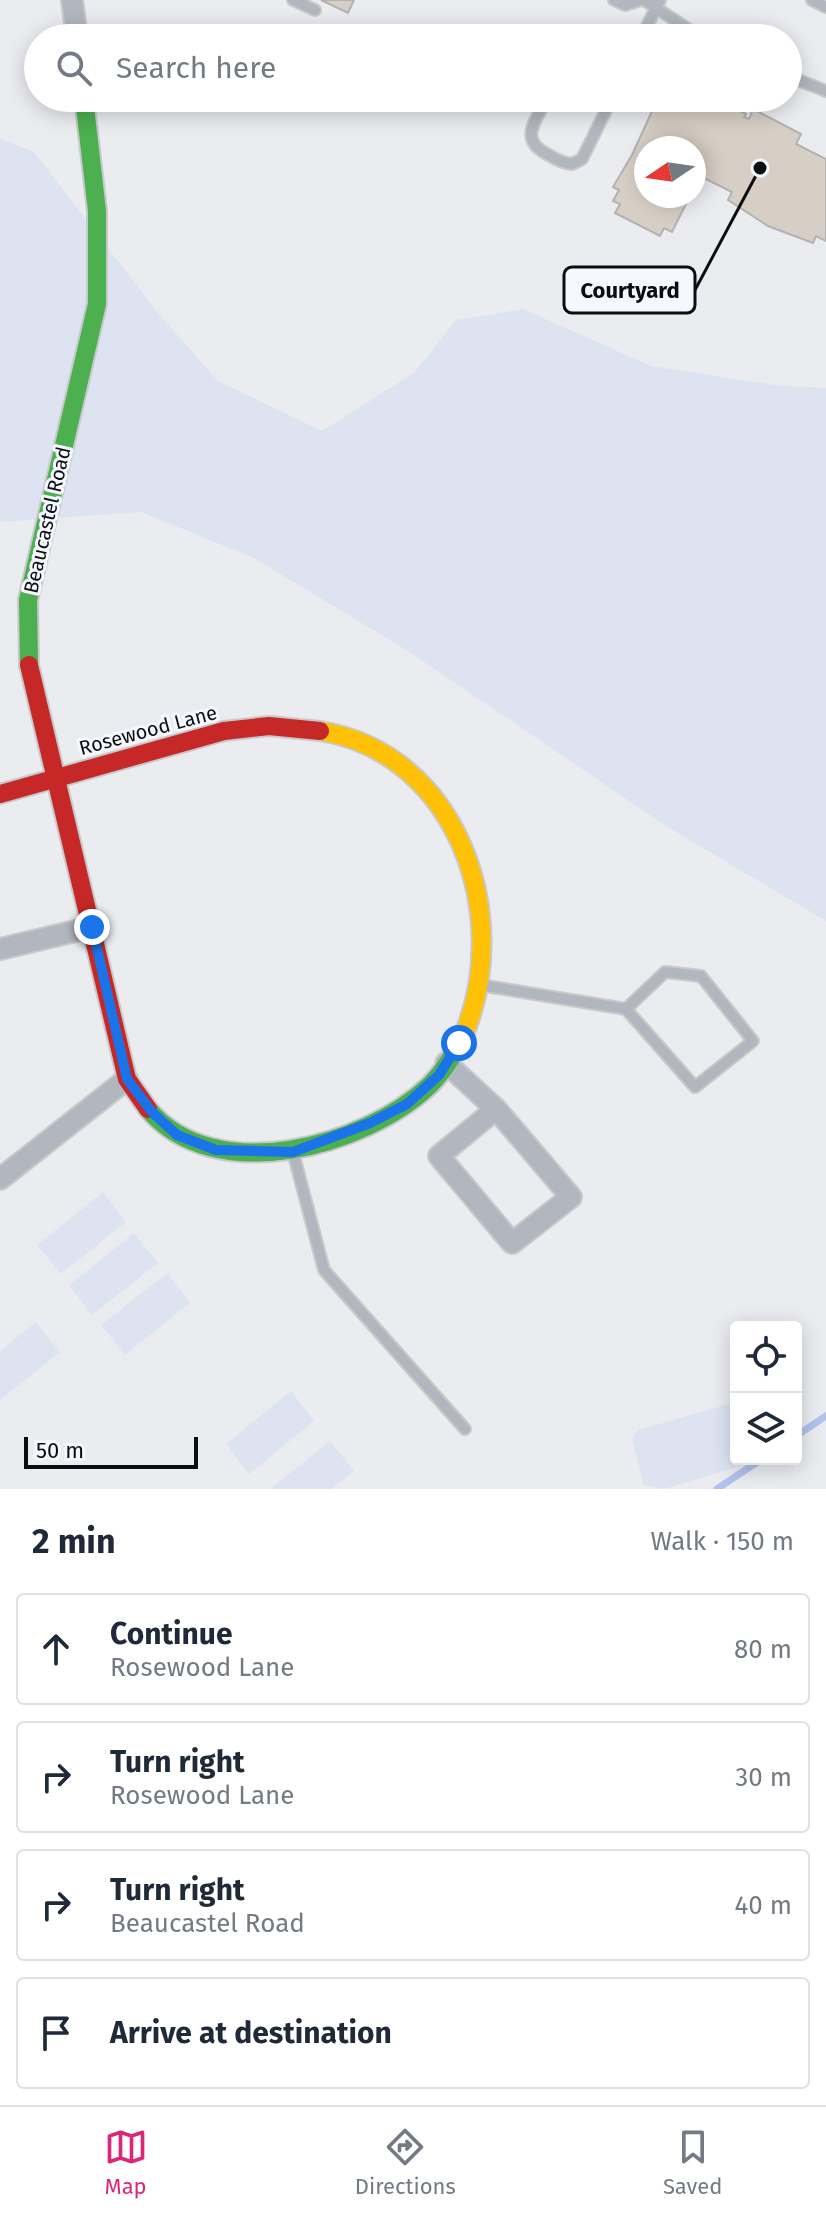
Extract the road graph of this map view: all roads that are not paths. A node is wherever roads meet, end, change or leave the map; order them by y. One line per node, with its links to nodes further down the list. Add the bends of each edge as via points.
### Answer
1 (72, 0): 9 (street)
2 (293, 0): 8 (lane)
3 (614, 0): 4 (lane, via 625,5)
4 (643, 0): 6 (lane)
5 (812, 0): 7 (lane)
6 (658, 4): 10 (lane); 11 (lane)
7 (826, 7)
8 (315, 10)
9 (75, 24)
10 (648, 24)
11 (684, 24)
12 (802, 82): 13 (lane)
13 (826, 91)
14 (86, 112): 17 (street, Beaucastel Road, via 97,211 97,304 28,600 26,654)
15 (540, 112): 16 (lane, via 530,133 535,148 572,164 582,159)
16 (605, 112)
17 (57, 778): 18 (street, Rosewood Lane); 19 (street, Beaucastel Road); 21 (street, Rosewood Lane, via 221,731 266,726 345,734 384,750 436,800 477,881 483,923)
18 (0, 794)
19 (92, 927): 20 (street); 24 (street, Beaucastel Road)
20 (0, 949)
21 (478, 984): 22 (lane); 23 (street, Rosewood Lane, via 464,1031)
22 (626, 1009): 22 (lane, via 665,972 701,976 753,1041 695,1087)
23 (446, 1063): 25 (street); 26 (street, Rosewood Lane, via 407,1104)
24 (127, 1079): 26 (street, Rosewood Lane, via 177,1135 216,1150); 27 (street)
25 (496, 1109): 25 (street, via 571,1197 512,1243 439,1156)
26 (293, 1152): 28 (lane, via 324,1270)
27 (0, 1179)
28 (465, 1429)

